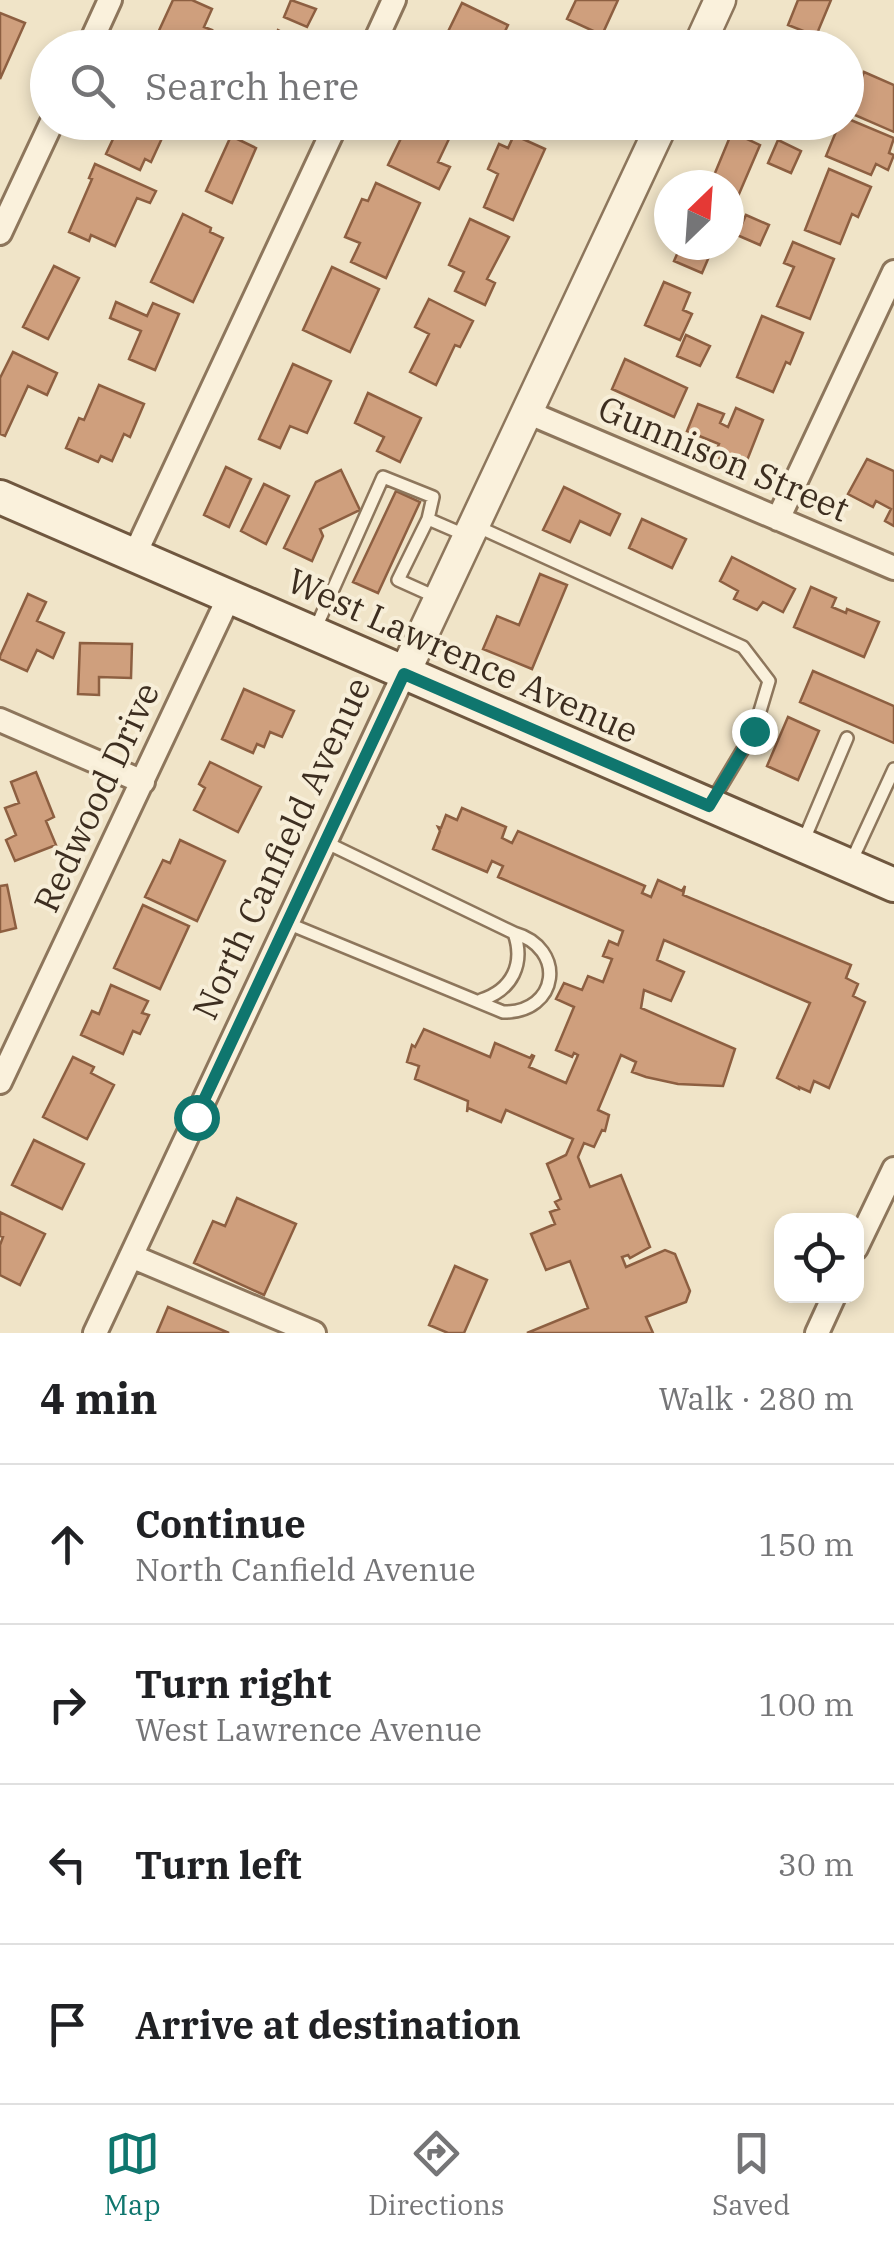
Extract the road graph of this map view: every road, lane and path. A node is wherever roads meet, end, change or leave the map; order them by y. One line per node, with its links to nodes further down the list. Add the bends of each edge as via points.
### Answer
1 (110, 0): 4 (street)
2 (394, 0): 5 (street)
3 (720, 0): 6 (street)
4 (96, 30)
5 (380, 30)
6 (706, 30)
7 (43, 140): 10 (street)
8 (329, 140): 17 (street)
9 (654, 140): 12 (street, North Canfield Avenue)
10 (0, 232)
11 (894, 272): 15 (street)
12 (527, 412): 15 (street, Gunnison Street); 16 (street, North Canfield Avenue)
13 (0, 497): 17 (main road, West Lawrence Avenue)
14 (428, 519): 16 (lane); 20 (lane, via 398,580); 21 (lane, via 432,497 383,477)
15 (778, 519): 18 (street, Gunnison Street)
16 (472, 530): 20 (street, North Canfield Avenue); 27 (lane, via 743,647 769,681 754,731)
17 (134, 556): 19 (main road, West Lawrence Avenue)
18 (894, 568)
19 (229, 597): 21 (main road, West Lawrence Avenue); 26 (street, Redwood Drive)
20 (440, 598): 22 (street, North Canfield Avenue)
21 (313, 634): 22 (main road, West Lawrence Avenue)
22 (404, 674): 27 (main road, West Lawrence Avenue); 28 (street, North Canfield Avenue)
23 (0, 720): 26 (street)
24 (846, 738): 29 (lane)
25 (894, 769): 30 (lane)
26 (143, 782): 36 (street, Redwood Drive)
27 (709, 806): 29 (main road, West Lawrence Avenue)
28 (325, 842): 32 (street, North Canfield Avenue); 33 (lane)
29 (801, 846): 30 (main road, West Lawrence Avenue)
30 (850, 866): 31 (main road, West Lawrence Avenue)
31 (894, 886)
32 (288, 924): 34 (lane); 40 (street, North Canfield Avenue)
33 (514, 933): 34 (lane, via 514,975 506,988); 34 (lane, via 545,953 546,990 516,1012)
34 (481, 1000)
35 (0, 1023): 36 (street)
36 (22, 1033): 37 (street, Redwood Drive)
37 (0, 1082)
38 (894, 1169): 39 (street)
39 (864, 1231)
40 (131, 1256): 42 (street, North Canfield Avenue); 43 (street)
41 (831, 1303): 44 (street)
42 (95, 1333)
43 (314, 1333)
44 (816, 1333)

